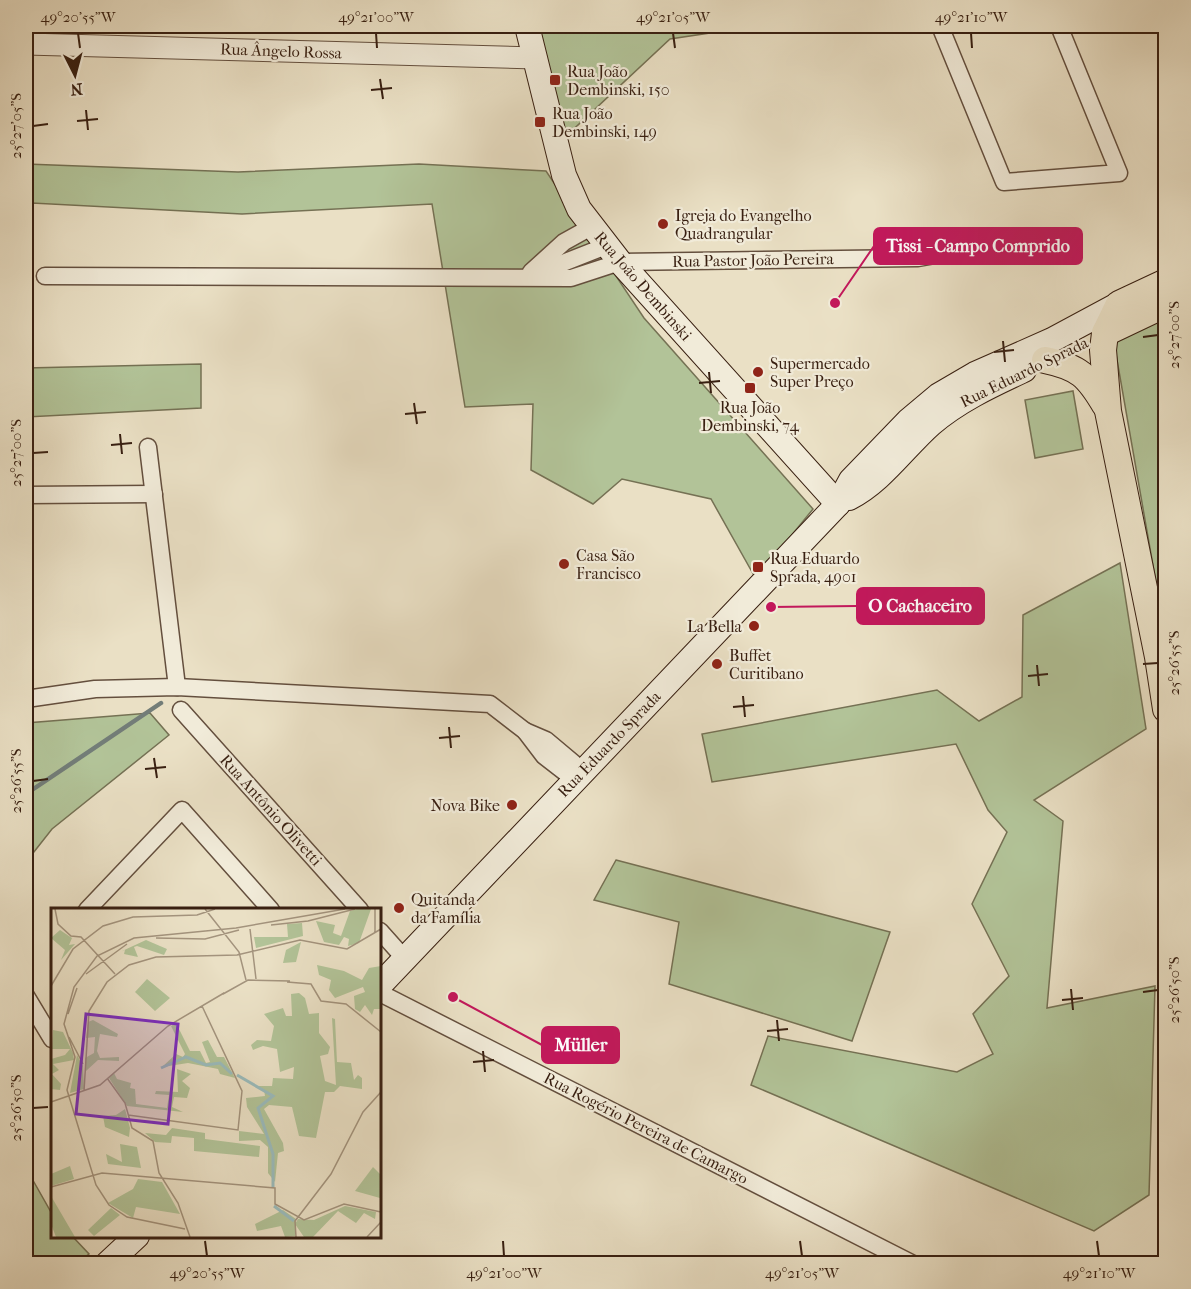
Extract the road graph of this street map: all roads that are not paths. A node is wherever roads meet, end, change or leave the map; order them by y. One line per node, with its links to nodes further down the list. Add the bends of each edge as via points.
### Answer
1 (527, 26): 5 (main road, Rua João Dembinski)
2 (940, 26): 3 (street, via 1004,182 1119,173)
3 (1059, 26)
4 (26, 44): 5 (street, Rua Ângelo Rossa)
5 (537, 58): 6 (main road, Rua João Dembinski, via 564,175)
6 (591, 227): 8 (main road, Rua João Dembinski); 10 (street, via 558,248)
7 (958, 251): 8 (street, Rua Pastor João Pereira, via 918,258)
8 (613, 254): 10 (street, Rua Pastor João Pereira, via 570,278); 20 (main road, Rua João Dembinski)
9 (45, 276): 10 (street, Rua Pastor João Pereira)
10 (526, 277)
11 (1166, 282): 12 (main road, Rua Eduardo Sprada)
12 (1119, 304): 14 (main road); 20 (main road, Rua Eduardo Sprada, via 939,395 851,480)
13 (1166, 304): 14 (main road, Rua Eduardo Sprada)
14 (1105, 333): 15 (main road, Rua Eduardo Sprada); 16 (main road, via 1103,364)
15 (1045, 360): 16 (main road, via 1084,375); 20 (main road, Rua Eduardo Sprada, via 949,410 864,490)
16 (1108, 411): 21 (main road)
17 (148, 447): 18 (street)
18 (154, 494): 19 (street); 22 (street)
19 (26, 495)
20 (838, 504): 26 (main road, Rua Eduardo Sprada)
21 (1162, 665): 24 (main road)
22 (177, 687): 23 (street, via 95,689); 26 (street, via 490,704 525,731 544,756)
23 (26, 699)
24 (1166, 709)
25 (181, 710): 29 (street, Rua Antônio Olivetti)
26 (579, 776): 31 (main road, Rua Eduardo Sprada)
27 (92, 908): 28 (street, via 182,810)
28 (270, 908)
29 (359, 908)
30 (381, 932): 31 (street)
31 (405, 959): 32 (main road, Rua Eduardo Sprada)
32 (381, 983)
33 (381, 994): 38 (street, Rua Rogério Pereira de Camargo)
34 (26, 996): 35 (street)
35 (51, 1037)
36 (135, 1238): 37 (main road)
37 (106, 1263)
38 (913, 1263)

